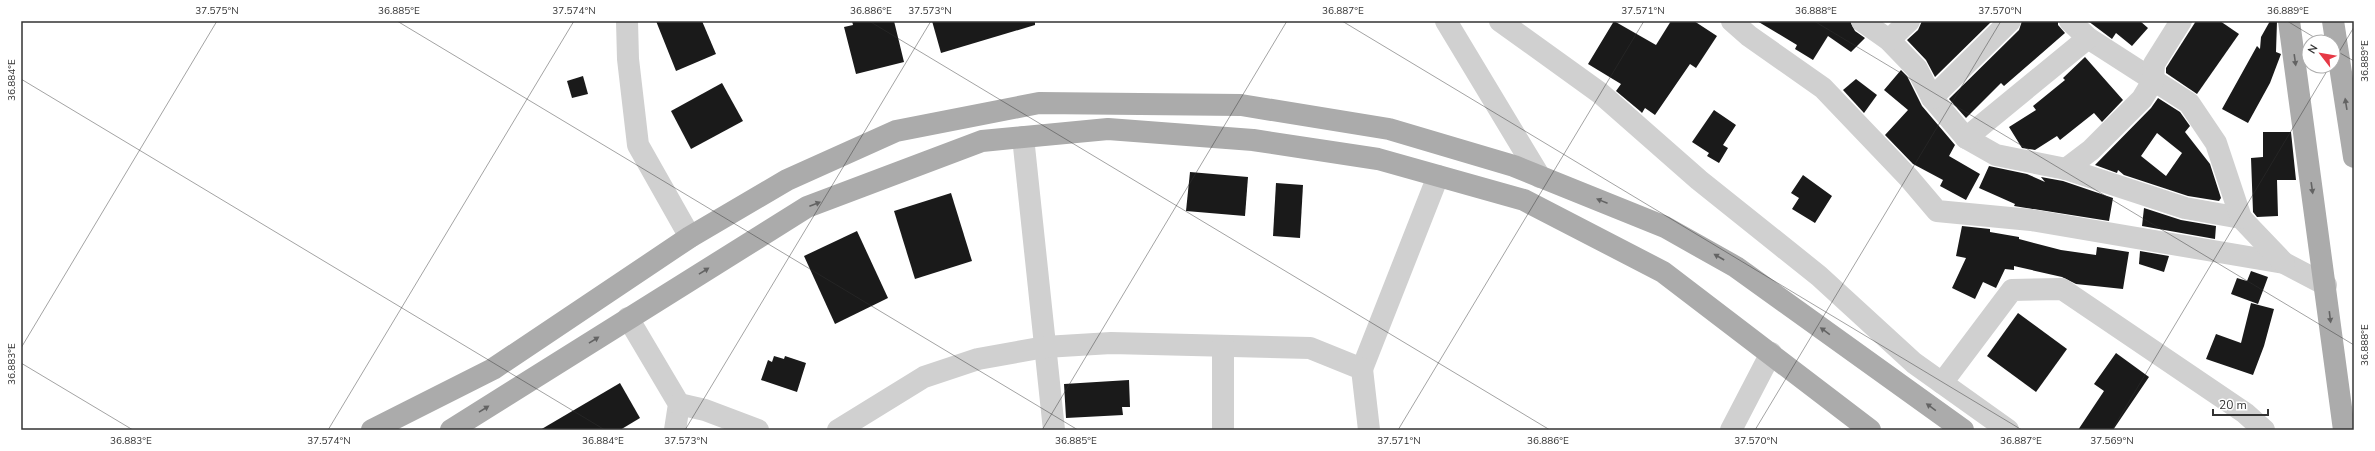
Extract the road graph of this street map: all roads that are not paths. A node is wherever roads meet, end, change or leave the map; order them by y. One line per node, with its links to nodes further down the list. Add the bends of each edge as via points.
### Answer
1 (627, 21): 23 (street, via 628,60 638,145)
2 (1446, 21): 21 (street)
3 (1500, 21): 31 (street, via 1600,92 1699,180 1819,276 1914,363)
4 (1732, 21): 24 (street, via 1822,88 1909,178 1937,211 2031,220)
5 (1862, 21): 13 (street)
6 (1909, 21): 13 (street)
7 (2010, 21): 15 (street)
8 (2070, 21): 12 (street)
9 (2181, 21): 14 (street, via 2154,64)
10 (2289, 21): 25 (main road, one-way to 25)
11 (2333, 21): 18 (main road, one-way to 11)
12 (2088, 38): 14 (street); 17 (street)
13 (1889, 40): 15 (street, via 1917,69)
14 (2153, 80): 19 (street, via 2142,100 2091,150); 22 (street, via 2189,103 2216,143)
15 (1932, 98): 17 (street)
16 (1023, 137): 20 (main road, via 1108,129 1253,140 1378,159); 26 (main road, one-way to 16, via 807,207 982,141); 28 (street)
17 (1966, 138): 19 (street, via 1996,154)
18 (2354, 157)
19 (2066, 169): 22 (street, via 2185,208)
20 (1438, 176): 29 (main road, via 1524,200 1662,272); 30 (street)
21 (1540, 177): 23 (main road, via 1514,166 1389,129 1241,105 1039,103 896,131 787,180); 43 (main road, one-way to 21, via 1736,267 1665,227)
22 (2242, 218): 24 (street)
23 (690, 237): 33 (main road, via 493,369)
24 (2284, 263): 25 (street)
25 (2326, 285): 46 (main road, one-way to 46)
26 (628, 318): 32 (street); 34 (main road, one-way to 26)
27 (1223, 346): 28 (street, via 1111,343); 30 (street, via 1310,348); 39 (street)
28 (1046, 347): 37 (street, via 978,358 924,377); 38 (street)
29 (1771, 353): 41 (street); 42 (main road)
30 (1362, 369): 40 (street)
31 (1942, 383): 44 (street); 45 (street, via 2012,290 2062,289 2245,413)
32 (679, 404): 35 (street); 36 (street, via 705,410)
33 (372, 430)
34 (451, 430)
35 (675, 430)
36 (758, 430)
37 (838, 430)
38 (1054, 430)
39 (1223, 430)
40 (1369, 430)
41 (1731, 430)
42 (1870, 430)
43 (1963, 430)
44 (2008, 430)
45 (2264, 430)
46 (2344, 430)

